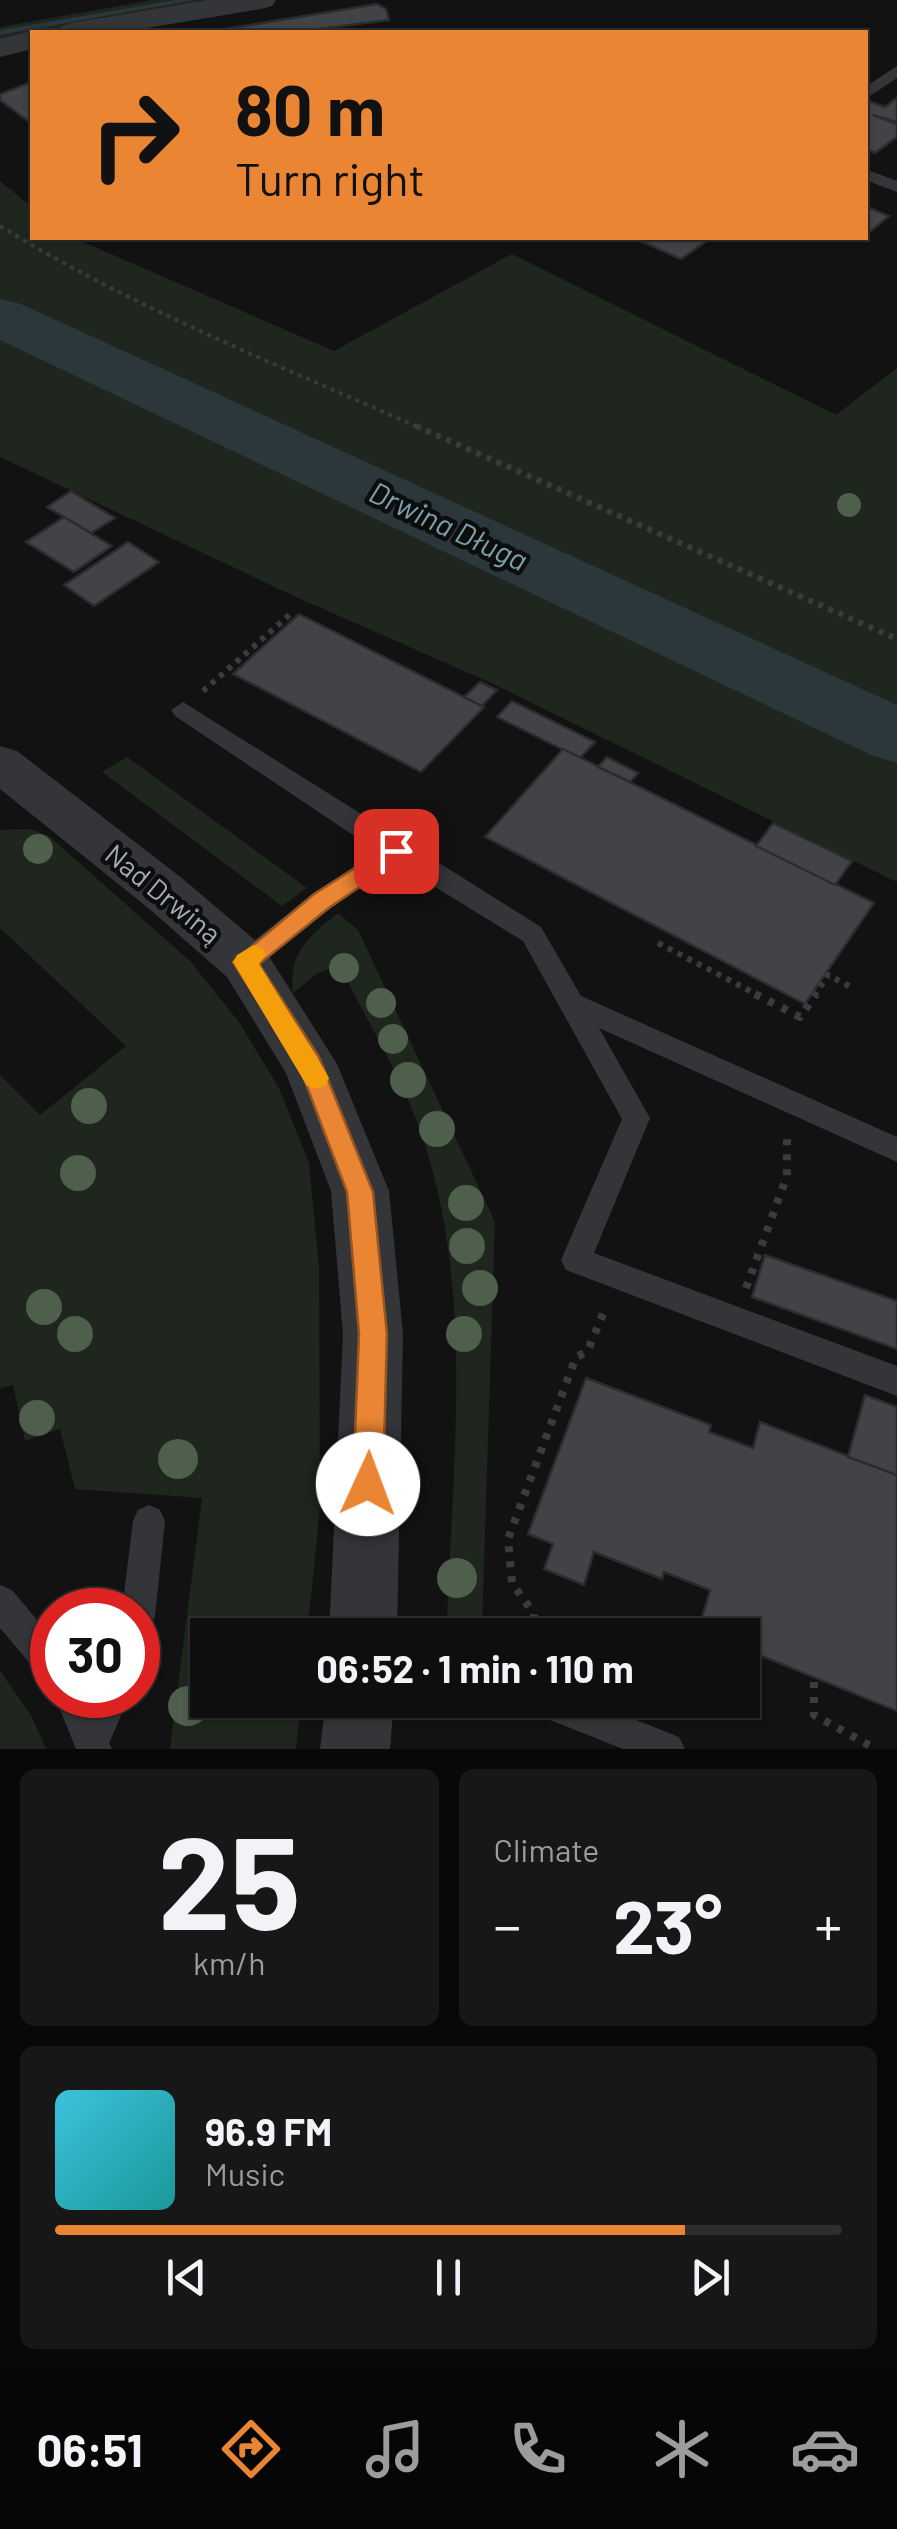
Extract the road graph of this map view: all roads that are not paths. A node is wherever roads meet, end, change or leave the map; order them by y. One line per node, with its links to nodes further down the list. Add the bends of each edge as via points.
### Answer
1 (261, 0): 2 (street)
2 (84, 30)
3 (30, 40): 4 (street)
4 (0, 48)
5 (897, 71): 6 (lane)
6 (868, 92)
7 (868, 175): 8 (lane)
8 (897, 186)
9 (183, 710): 11 (lane)
10 (1, 766): 12 (street, Nad Drwiną)
11 (396, 851): 12 (lane); 13 (lane, via 532,934)
12 (245, 962): 19 (street, Nad Drwiną, via 310,1064 360,1192 373,1334)
13 (572, 1004): 14 (lane); 15 (lane, via 636,1118 576,1260)
14 (897, 1150)
15 (897, 1381)
16 (149, 1521): 17 (lane)
17 (141, 1588)
18 (0, 1602): 20 (lane)
19 (364, 1618)
20 (30, 1638)
21 (81, 1718): 25 (lane)
22 (104, 1718): 25 (lane)
23 (359, 1718): 26 (street)
24 (588, 1718): 27 (lane)
25 (93, 1745)
26 (356, 1749)
27 (667, 1749)

